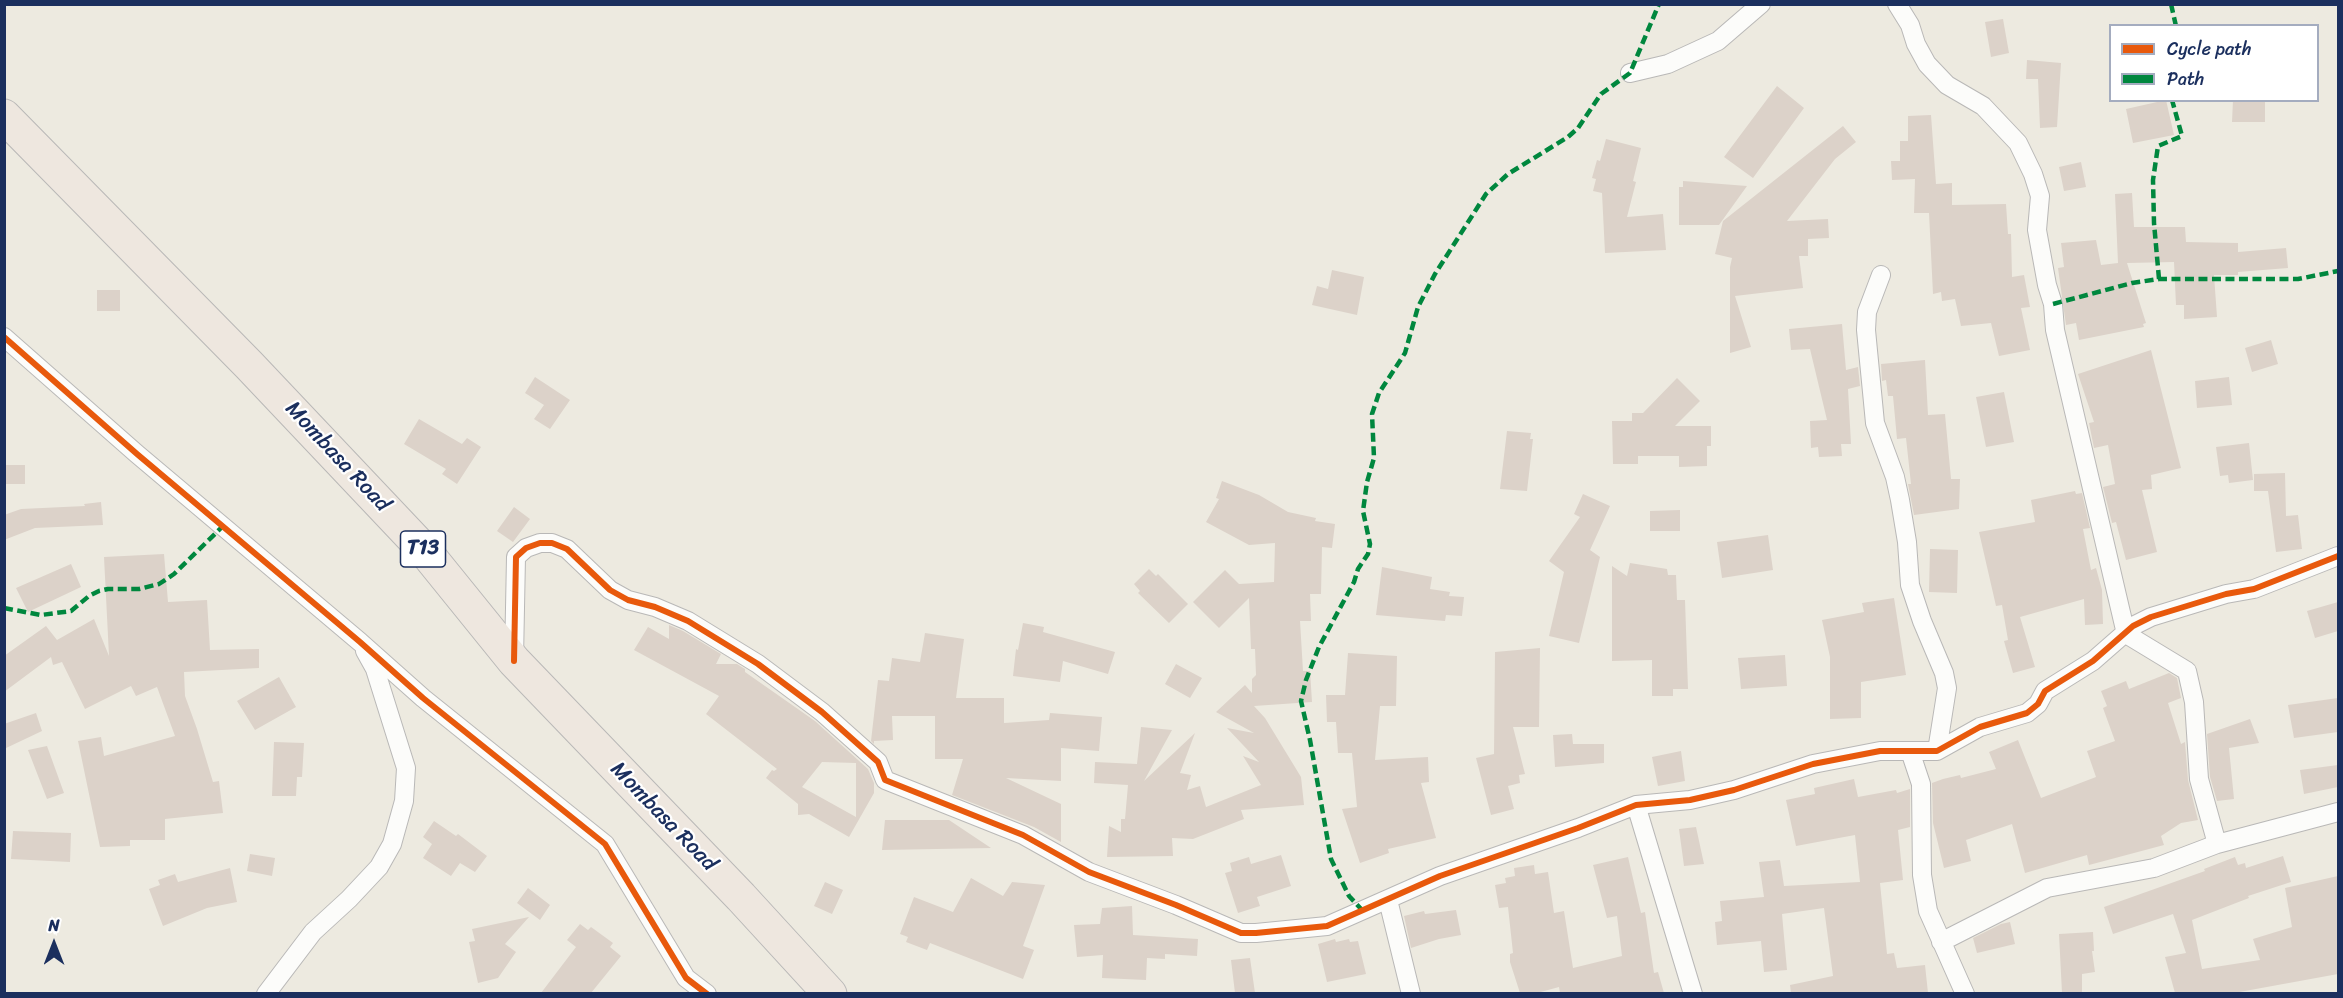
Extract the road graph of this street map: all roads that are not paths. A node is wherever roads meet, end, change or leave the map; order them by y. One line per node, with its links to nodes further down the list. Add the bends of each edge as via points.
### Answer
1 (1761, 4): 3 (street, via 1718,41 1668,64)
2 (1897, 4): 8 (street, via 1927,64 1947,85 1983,106 2011,135 2033,174 2040,196 2037,230 2055,330)
3 (1630, 74)
4 (4, 116): 10 (highway, Mombasa Road / T13, via 425,550)
5 (1881, 275): 12 (street, via 1867,312 1873,406 1900,500 1910,585 1947,688)
6 (4, 337): 9 (street)
7 (2338, 556): 8 (street, via 2254,589 2151,617)
8 (2126, 634): 12 (street, via 2093,661 2045,691 2027,713 1980,727); 15 (street, via 2187,671 2194,702 2199,779)
9 (360, 642): 18 (street, via 375,669 406,768 404,801 392,844 379,867 313,932); 19 (street, via 423,698 605,844 686,978)
10 (514, 661): 16 (street, via 516,556 526,548 552,543 567,549 610,590 688,621 758,664 822,712 878,762 885,780 1023,836 1089,872 1241,933 1327,926); 20 (highway, Mombasa Road / T13)
11 (1910, 751): 12 (street); 13 (street, via 1880,751 1813,764 1734,790 1690,800); 17 (street, via 1921,784 1922,875 1928,911)
12 (1937, 751)
13 (1636, 805): 16 (street, via 1440,876); 22 (street)
14 (2338, 812): 15 (street)
15 (2217, 844): 17 (street, via 2154,868 2047,888)
16 (1388, 900): 21 (street)
17 (1941, 942): 23 (street)
18 (266, 993)
19 (707, 993)
20 (830, 993)
21 (1411, 993)
22 (1693, 993)
23 (1965, 993)

